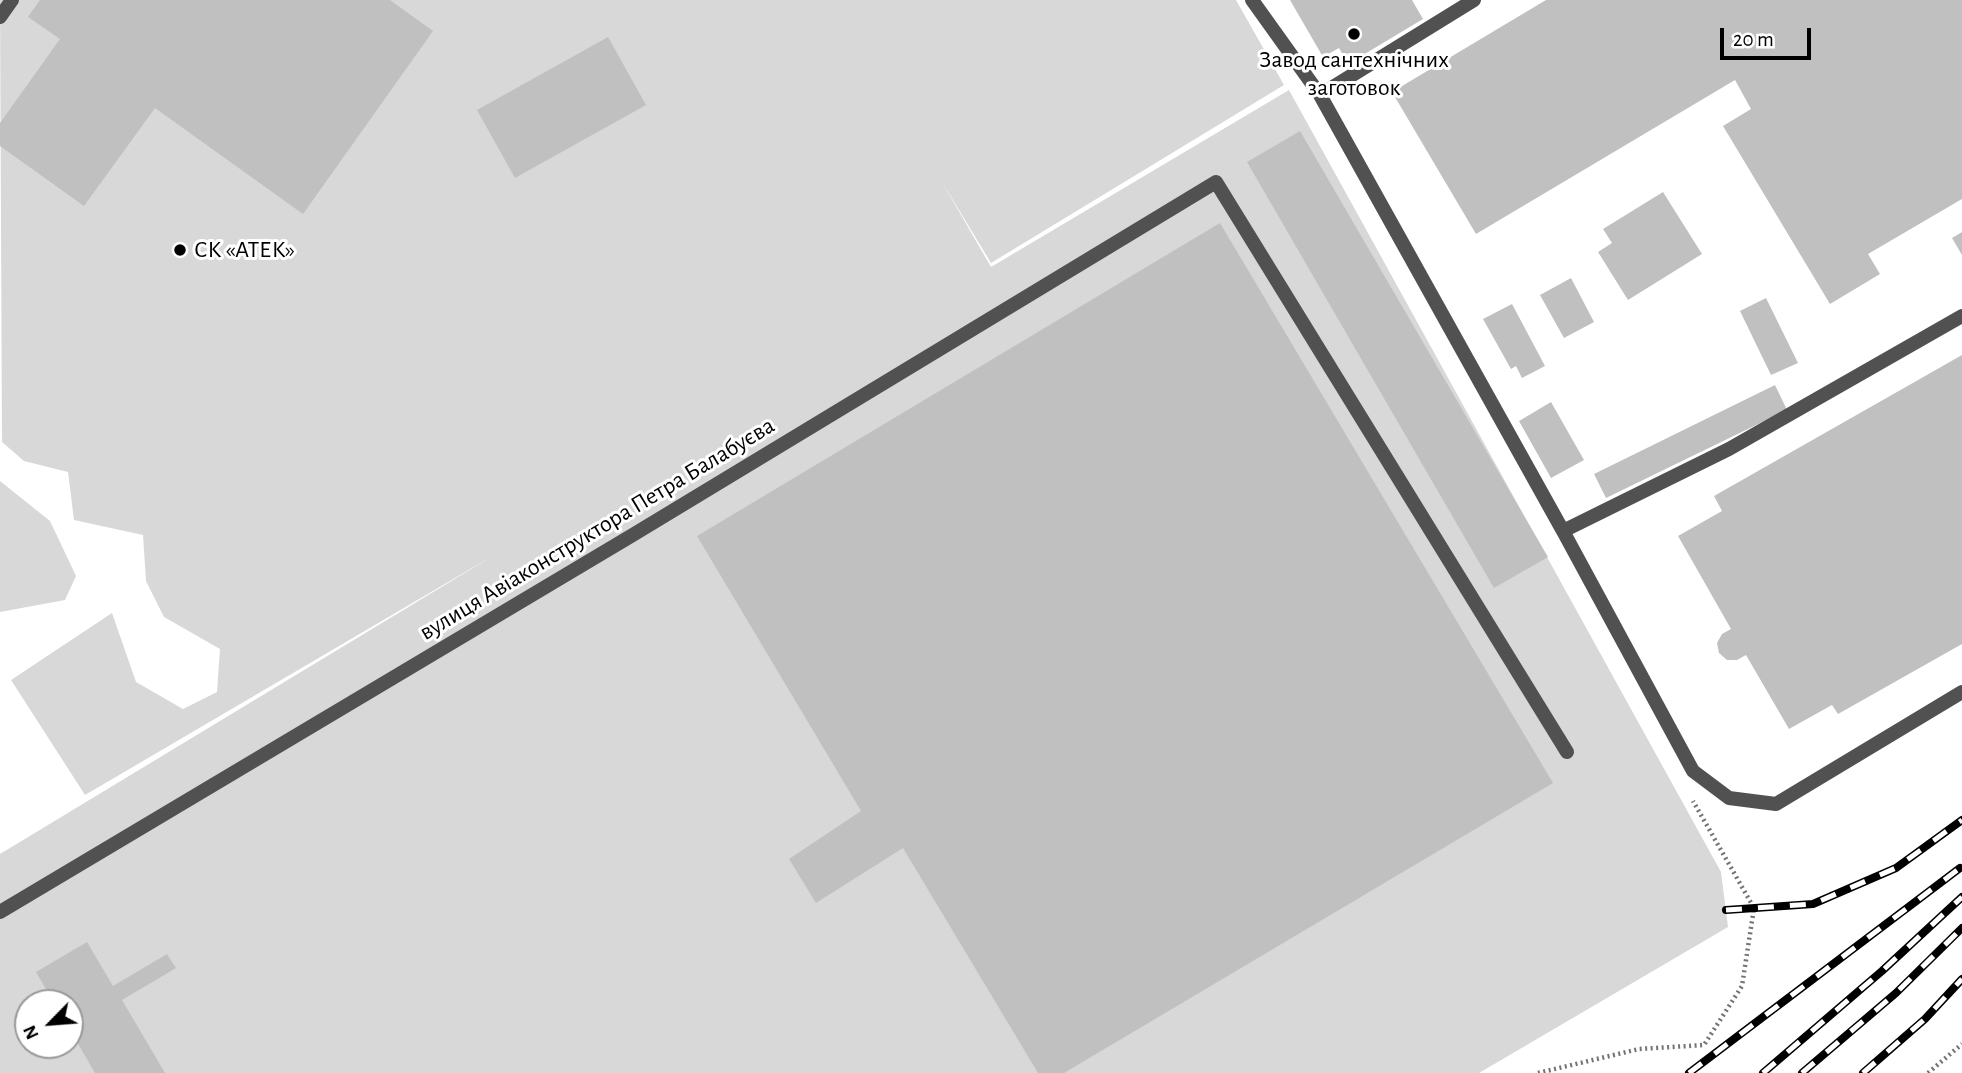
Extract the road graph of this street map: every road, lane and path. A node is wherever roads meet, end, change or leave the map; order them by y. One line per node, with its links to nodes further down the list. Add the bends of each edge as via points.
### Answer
1 (12, 0): 4 (lane)
2 (1252, 0): 5 (lane)
3 (1474, 0): 5 (lane)
4 (0, 17)
5 (1320, 95): 7 (lane)
6 (1962, 316): 7 (lane, via 1729,449)
7 (1563, 531): 8 (lane, via 1693,771 1730,798 1776,804)
8 (1962, 692)
9 (1567, 752): 11 (lane, вулиця Авіаконструктора Петра Балабуєва, via 1216,182)
10 (1687, 790): 13 (path, via 1754,908 1742,986 1704,1045 1639,1049)
11 (0, 912)
12 (1962, 1044): 14 (path)
13 (1538, 1073)
14 (1928, 1073)

